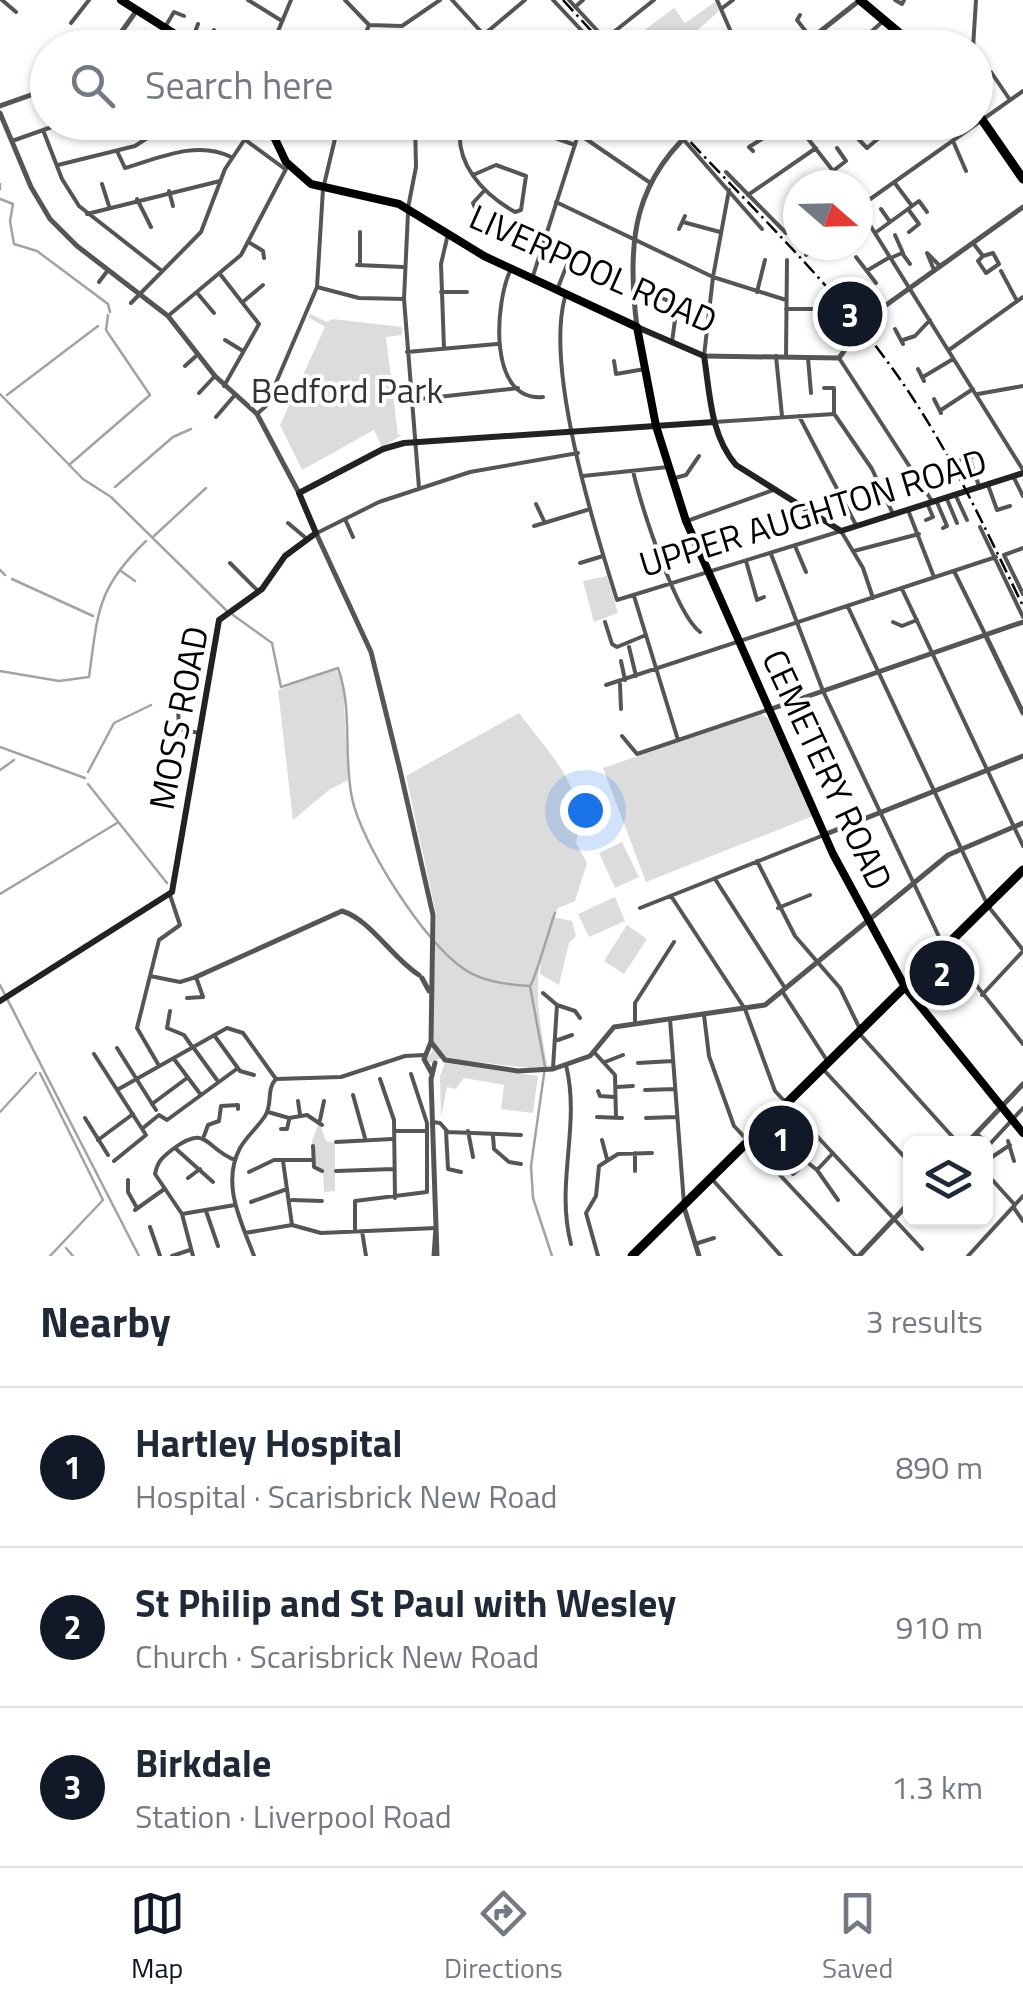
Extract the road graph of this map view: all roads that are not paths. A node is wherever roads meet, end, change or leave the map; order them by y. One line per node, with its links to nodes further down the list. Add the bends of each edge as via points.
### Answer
1 (2, 0): 24 (street)
2 (89, 0): 29 (street)
3 (121, 0): 23 (main road)
4 (144, 0): 23 (street)
5 (248, 0): 28 (street)
6 (290, 0): 28 (street)
7 (345, 0): 31 (street)
8 (440, 0): 31 (street, via 402,26)
9 (452, 0): 38 (street)
10 (525, 0): 39 (street)
11 (554, 0): 40 (street)
12 (569, 0): 21 (street)
13 (583, 0): 21 (street)
14 (654, 0): 42 (street)
15 (717, 0): 22 (street)
16 (733, 0): 22 (street)
17 (860, 0): 27 (highway); 45 (street)
18 (895, 0): 19 (street)
19 (904, 0)
20 (976, 0): 48 (street)
21 (576, 7): 41 (street)
22 (722, 8): 43 (street)
23 (137, 10): 32 (main road); 33 (street)
24 (16, 12)
25 (184, 16): 32 (street, via 174,12)
26 (796, 19): 44 (street)
27 (884, 20): 46 (street); 47 (highway)
28 (283, 22): 36 (street)
29 (71, 23)
30 (198, 24): 35 (street)
31 (369, 25): 37 (street)
32 (165, 27): 34 (main road)
33 (123, 30)
34 (169, 30)
35 (196, 30)
36 (279, 30)
37 (367, 30)
38 (480, 30)
39 (489, 30)
40 (582, 30)
41 (598, 30)
42 (615, 30)
43 (731, 30)
44 (802, 30)
45 (824, 30)
46 (873, 30)
47 (895, 30)
48 (974, 30)
49 (993, 74): 52 (street)
50 (1023, 92): 52 (street)
51 (30, 96): 54 (street)
52 (1010, 100): 53 (street)
53 (993, 106)
54 (0, 110): 72 (street)
55 (993, 134): 90 (highway)
56 (30, 135): 72 (street)
57 (47, 140): 83 (street)
58 (146, 140): 80 (street)
59 (275, 140): 84 (main road)
60 (334, 140): 95 (street)
61 (415, 140): 107 (street)
62 (460, 140): 89 (street)
63 (561, 140): 75 (street)
64 (576, 140): 75 (street)
65 (596, 140): 92 (street)
66 (682, 140): 92 (street)
67 (687, 140): 96 (street)
68 (763, 140): 76 (street)
69 (810, 140): 77 (street)
70 (859, 140): 79 (street)
71 (877, 140): 79 (street)
72 (12, 141): 138 (street, via 50,219)
73 (953, 141): 87 (street); 93 (street)
74 (243, 142): 82 (street); 84 (street)
75 (575, 145): 102 (street)
76 (750, 148)
77 (816, 148): 85 (street); 99 (street)
78 (837, 148): 86 (street, via 846,160)
79 (867, 148): 81 (street)
80 (118, 151): 82 (street, via 124,168 192,150); 83 (street)
81 (870, 157)
82 (232, 158): 91 (street)
83 (58, 166): 110 (street)
84 (288, 169): 95 (main road, LIVERPOOL ROAD); 125 (street)
85 (833, 170)
86 (838, 170)
87 (966, 170)
88 (726, 172): 99 (street)
89 (473, 175): 98 (street); 98 (street, via 496,165 528,179 518,212)
90 (1023, 178)
91 (220, 180): 97 (street); 139 (street, via 202,232)
92 (648, 182): 124 (street)
93 (894, 182): 100 (street); 105 (street)
94 (102, 184): 103 (street)
95 (324, 189): 107 (main road, LIVERPOOL ROAD); 148 (street)
96 (730, 190): 114 (street); 118 (street)
97 (169, 191): 101 (street); 104 (street)
98 (483, 192): 111 (street, via 473,203 478,216)
99 (748, 196): 117 (street)
100 (873, 196)
101 (137, 199): 103 (street); 113 (street)
102 (556, 202): 124 (street); 144 (street)
103 (109, 206): 110 (street)
104 (172, 206)
105 (910, 207): 109 (street, via 918,201); 112 (street); 119 (street, via 919,224)
106 (1023, 207): 126 (street)
107 (409, 208): 122 (main road, LIVERPOOL ROAD); 136 (street)
108 (880, 209): 112 (street)
109 (927, 212)
110 (87, 214): 139 (street)
111 (472, 222)
112 (890, 222): 120 (street)
113 (151, 228)
114 (762, 229)
115 (679, 230): 118 (street, via 684,219)
116 (873, 230): 120 (street)
117 (783, 231)
118 (720, 232): 143 (street)
119 (909, 232)
120 (875, 233): 131 (street)
121 (359, 234): 136 (street, via 359,264)
122 (448, 234): 137 (main road, LIVERPOOL ROAD); 151 (street)
123 (895, 235): 127 (street)
124 (634, 239): 143 (street); 167 (street)
125 (250, 243): 130 (street); 142 (street)
126 (973, 243): 128 (street); 149 (street)
127 (903, 253): 131 (street); 135 (street)
128 (983, 256)
129 (589, 257): 153 (street, via 572,252)
130 (264, 258)
131 (890, 258): 140 (street); 149 (street)
132 (766, 260): 154 (street)
133 (787, 260): 159 (street)
134 (858, 260): 140 (street)
135 (910, 264)
136 (404, 268): 157 (street)
137 (511, 269): 144 (main road, LIVERPOOL ROAD); 171 (street, via 498,305)
138 (108, 270): 145 (street); 150 (street)
139 (162, 271): 150 (street)
140 (866, 271): 146 (street)
141 (1002, 271): 158 (street)
142 (220, 274): 155 (street); 160 (street)
143 (713, 277): 154 (street); 177 (street)
144 (532, 279): 153 (main road, LIVERPOOL ROAD)
145 (99, 282)
146 (876, 283)
147 (263, 285): 160 (street)
148 (317, 287): 157 (street, via 359,298); 199 (street)
149 (909, 288): 166 (street); 181 (street, via 866,319)
150 (140, 292): 161 (street); 165 (street)
151 (441, 292): 152 (street); 172 (street)
152 (466, 292)
153 (562, 292): 167 (main road, LIVERPOOL ROAD); 206 (street, via 558,347)
154 (758, 292): 159 (street)
155 (197, 293): 164 (street); 165 (street)
156 (662, 298): 170 (street, via 677,307)
157 (404, 299): 175 (street)
158 (1020, 299): 173 (street)
159 (786, 300): 163 (street)
160 (243, 301): 174 (street, via 259,324)
161 (131, 304)
162 (821, 304): 163 (street)
163 (786, 309): 179 (street)
164 (214, 313)
165 (168, 316): 176 (street)
166 (930, 320): 168 (street, via 903,342); 173 (street)
167 (637, 327): 170 (main road, LIVERPOOL ROAD); 185 (main road, CEMETERY ROAD)
168 (896, 329)
169 (225, 340): 174 (street)
170 (672, 342): 177 (main road, LIVERPOOL ROAD)
171 (498, 344): 172 (street); 190 (street)
172 (444, 348): 175 (street)
173 (949, 350): 182 (street)
174 (244, 351): 188 (street)
175 (407, 352): 198 (street)
176 (196, 356): 184 (street); 187 (street)
177 (704, 356): 178 (street, LIVERPOOL ROAD); 204 (main road)
178 (776, 356): 179 (street, LIVERPOOL ROAD); 203 (street)
179 (786, 356): 180 (street, LIVERPOOL ROAD)
180 (808, 357): 181 (street, LIVERPOOL ROAD); 193 (street)
181 (839, 358): 224 (street)
182 (953, 358): 186 (street, via 924,379); 192 (street)
183 (614, 361): 185 (street, via 616,374)
184 (185, 366)
185 (644, 369): 205 (main road, CEMETERY ROAD)
186 (918, 369)
187 (215, 376): 188 (street); 194 (street)
188 (224, 386): 195 (street)
189 (1023, 386): 192 (street)
190 (518, 388): 196 (street); 198 (street)
191 (824, 388): 200 (street, via 834,388)
192 (974, 392): 197 (street, via 941,412); 213 (street)
193 (811, 393)
194 (198, 394)
195 (234, 396): 199 (street); 202 (street)
196 (544, 397)
197 (934, 399)
198 (411, 400): 207 (street)
199 (257, 414): 220 (street)
200 (834, 414): 201 (street); 229 (street)
201 (799, 416): 203 (street); 237 (street)
202 (216, 417)
203 (783, 418): 204 (street)
204 (714, 422): 205 (main road); 219 (main road, via 736,465)
205 (656, 426): 206 (main road); 211 (main road, CEMETERY ROAD)
206 (574, 431): 207 (main road); 208 (street)
207 (415, 441): 218 (street); 220 (main road, via 384,449)
208 (578, 453): 214 (street); 218 (street)
209 (696, 457): 216 (street, via 686,475)
210 (961, 460): 217 (street, via 970,457)
211 (668, 467): 212 (street); 216 (main road, CEMETERY ROAD)
212 (634, 471): 214 (street); 259 (street)
213 (1023, 471): 215 (main road, UPPER AUGHTON ROAD)
214 (582, 476): 227 (street)
215 (1013, 476): 217 (main road, UPPER AUGHTON ROAD); 222 (street)
216 (672, 479): 233 (main road, CEMETERY ROAD)
217 (983, 485): 221 (main road, UPPER AUGHTON ROAD); 226 (street, via 997,510)
218 (419, 488): 230 (street)
219 (776, 489): 233 (street); 241 (main road)
220 (299, 493): 242 (main road)
221 (955, 494): 223 (main road, UPPER AUGHTON ROAD); 232 (street)
222 (1023, 496)
223 (946, 497): 224 (main road, UPPER AUGHTON ROAD); 236 (street)
224 (932, 502): 228 (main road, UPPER AUGHTON ROAD); 231 (street); 240 (street, via 948,526)
225 (536, 506): 235 (street)
226 (1010, 506)
227 (589, 510): 235 (street); 250 (street)
228 (908, 510): 229 (main road, UPPER AUGHTON ROAD); 243 (street)
229 (894, 514): 237 (main road, UPPER AUGHTON ROAD)
230 (345, 519): 242 (street); 244 (street)
231 (926, 520)
232 (967, 520)
233 (686, 521): 257 (main road, CEMETERY ROAD)
234 (288, 523): 245 (street)
235 (545, 523): 238 (street)
236 (957, 523)
237 (856, 525): 241 (main road, UPPER AUGHTON ROAD)
238 (534, 526)
239 (980, 527): 251 (street)
240 (942, 528)
241 (841, 531): 246 (street, UPPER AUGHTON ROAD); 248 (street)
242 (316, 534): 245 (main road, MOSS ROAD); 321 (street, via 371,652 432,929)
243 (919, 534): 248 (street); 258 (street)
244 (353, 536)
245 (307, 539): 261 (main road, MOSS ROAD)
246 (795, 546): 249 (street, UPPER AUGHTON ROAD); 256 (street)
247 (1023, 548): 262 (street, via 1004,555)
248 (854, 551): 265 (street)
249 (771, 554): 252 (street, UPPER AUGHTON ROAD); 272 (street)
250 (603, 556): 254 (street); 263 (street, UPPER AUGHTON ROAD, via 618,600)
251 (996, 558): 255 (street); 267 (street)
252 (746, 561): 257 (street, UPPER AUGHTON ROAD); 264 (street, via 757,600)
253 (230, 563): 261 (street)
254 (580, 563)
255 (954, 571): 258 (street); 275 (street)
256 (806, 572)
257 (707, 573): 259 (street, UPPER AUGHTON ROAD); 277 (main road, CEMETERY ROAD)
258 (934, 578): 260 (street)
259 (672, 584): 263 (street, UPPER AUGHTON ROAD); 271 (street)
260 (902, 588): 265 (street); 268 (street)
261 (258, 591): 293 (main road, MOSS ROAD, via 218,620)
262 (1023, 594)
263 (634, 596): 276 (street)
264 (764, 597)
265 (873, 598): 266 (street)
266 (848, 607): 272 (street); 282 (street)
267 (1023, 619): 275 (street)
268 (917, 620): 270 (street); 279 (street)
269 (605, 622): 276 (street, via 617,647)
270 (893, 622)
271 (691, 624): 273 (street); 274 (street)
272 (798, 624): 277 (street); 286 (street)
273 (684, 631)
274 (700, 632)
275 (985, 634): 279 (street); 287 (street)
276 (646, 636): 281 (street)
277 (737, 645): 281 (street); 290 (main road, CEMETERY ROAD)
278 (629, 647): 283 (street)
279 (933, 653): 282 (street); 298 (street)
280 (621, 660): 284 (street)
281 (658, 670): 283 (street); 295 (street)
282 (878, 672): 286 (street); 299 (street)
283 (636, 676): 284 (street)
284 (623, 681): 285 (street); 289 (street)
285 (606, 685)
286 (824, 691): 290 (street); 300 (street)
287 (1019, 695): 291 (street)
288 (178, 707): 292 (street)
289 (621, 709)
290 (767, 710): 295 (street); 303 (main road, CEMETERY ROAD)
291 (1023, 713)
292 (178, 729): 293 (street); 296 (street)
293 (200, 733): 310 (main road, MOSS ROAD)
294 (622, 736): 295 (street, via 637,754)
295 (678, 740)
296 (172, 751)
297 (1023, 756): 298 (street)
298 (987, 770): 299 (street); 302 (street)
299 (934, 792): 300 (street); 305 (street)
300 (880, 812): 303 (street); 309 (street)
301 (1023, 823): 302 (street)
302 (1014, 826): 304 (street); 305 (street)
303 (824, 835): 306 (street); 316 (main road, CEMETERY ROAD)
304 (1023, 846)
305 (960, 848): 309 (street); 313 (street)
306 (757, 862): 308 (street); 315 (street)
307 (1023, 870): 313 (highway)
308 (714, 878): 312 (street); 325 (street)
309 (912, 883): 316 (street); 318 (street)
310 (170, 894): 322 (street, via 180,925 160,938); 328 (main road)
311 (810, 894): 315 (street)
312 (671, 896): 314 (street); 331 (street)
313 (988, 906): 318 (highway); 319 (street)
314 (640, 908)
315 (778, 908): 320 (street)
316 (866, 918): 320 (street); 324 (main road, CEMETERY ROAD)
317 (674, 942): 336 (street, via 635,1003)
318 (944, 948): 324 (highway); 327 (street)
319 (1023, 950): 327 (street)
320 (817, 961): 325 (street); 337 (street, via 840,988)
321 (424, 971): 323 (street, via 408,967 342,910); 341 (street)
322 (150, 976): 323 (street, via 176,982); 355 (street, via 138,1032)
323 (196, 976): 329 (street, via 203,996)
324 (905, 987): 337 (highway); 382 (main road, CEMETERY ROAD)
325 (784, 990): 331 (street, via 765,1006); 357 (street)
326 (543, 993): 330 (street)
327 (982, 995): 342 (street)
328 (4, 998)
329 (187, 998)
330 (557, 1005): 334 (street); 340 (street)
331 (745, 1009): 333 (street); 380 (street, via 769,1079)
332 (170, 1011): 344 (street, via 167,1028)
333 (704, 1015): 335 (street); 410 (street, via 709,1056 734,1126)
334 (580, 1018)
335 (670, 1019): 336 (street); 352 (street)
336 (635, 1023): 345 (street, via 610,1029)
337 (860, 1031): 357 (highway); 404 (street)
338 (214, 1035): 344 (street); 358 (street); 364 (street, via 229,1028 244,1032)
339 (572, 1036): 340 (street)
340 (558, 1040): 359 (street)
341 (431, 1042): 347 (street); 350 (street)
342 (1023, 1044)
343 (117, 1048): 362 (street)
344 (193, 1048): 349 (street); 366 (street)
345 (594, 1052): 353 (street); 356 (street)
346 (94, 1054): 371 (street)
347 (436, 1054): 350 (street); 351 (street)
348 (623, 1056): 353 (street)
349 (174, 1060): 355 (street); 363 (street)
350 (428, 1060): 351 (street); 364 (street, via 405,1056 341,1077); 393 (street)
351 (445, 1060): 359 (street)
352 (674, 1060): 354 (street); 370 (street)
353 (605, 1062): 369 (street)
354 (638, 1063)
355 (158, 1064): 362 (street)
356 (566, 1065): 359 (street); 464 (street, via 572,1134 563,1208)
357 (825, 1065): 380 (highway); 418 (street)
358 (238, 1068): 361 (street); 366 (street)
359 (548, 1070)
360 (411, 1074): 396 (street)
361 (254, 1075)
362 (136, 1078): 371 (street); 379 (street)
363 (188, 1078): 374 (street); 379 (street)
364 (276, 1079): 385 (street)
365 (380, 1080): 401 (street)
366 (218, 1082): 374 (street)
367 (633, 1086): 369 (street)
368 (1023, 1086): 382 (street)
369 (617, 1087): 376 (street)
370 (676, 1089): 372 (street); 389 (street)
371 (117, 1090): 386 (street)
372 (645, 1090)
373 (598, 1091): 376 (street)
374 (200, 1095): 394 (street, via 166,1121 160,1116)
375 (353, 1095): 408 (street)
376 (616, 1097): 388 (street, via 619,1118)
377 (298, 1101): 387 (street)
378 (324, 1101): 387 (street, via 321,1122)
379 (152, 1104): 384 (street)
380 (787, 1104): 410 (highway); 416 (street)
381 (239, 1106): 406 (street, via 221,1106 219,1121 208,1125)
382 (1002, 1106): 399 (main road, CEMETERY ROAD); 400 (street)
383 (1023, 1108): 400 (street, via 989,1144)
384 (156, 1110)
385 (268, 1112): 391 (street); 423 (street)
386 (133, 1114): 394 (street); 407 (street)
387 (300, 1115): 391 (street)
388 (598, 1117)
389 (677, 1117): 392 (street); 450 (street)
390 (85, 1118): 407 (street)
391 (289, 1118): 395 (street)
392 (646, 1118)
393 (432, 1122): 397 (street); 459 (street)
394 (142, 1128): 426 (street, via 146,1137)
395 (285, 1130)
396 (427, 1131): 401 (street); 445 (street, via 427,1192)
397 (446, 1131): 398 (street); 435 (street, via 448,1173)
398 (468, 1131): 403 (street); 420 (street)
399 (1023, 1133)
400 (976, 1134): 405 (street)
401 (394, 1135): 408 (street); 429 (street)
402 (521, 1135): 403 (street)
403 (493, 1136): 427 (street, via 502,1159)
404 (956, 1136)
405 (973, 1136)
406 (204, 1137): 413 (street, via 187,1138); 423 (street)
407 (98, 1140): 417 (street)
408 (366, 1140): 411 (street)
409 (602, 1140): 422 (street)
410 (748, 1141): 437 (highway); 479 (street)
411 (336, 1142)
412 (313, 1146): 425 (street)
413 (175, 1148): 428 (street); 442 (street, via 155,1170)
414 (634, 1153): 415 (street); 422 (street); 433 (street)
415 (652, 1153)
416 (833, 1153): 430 (street); 456 (street)
417 (108, 1154)
418 (903, 1155)
419 (993, 1156): 421 (street, via 1009,1143)
420 (474, 1157)
421 (1016, 1158)
422 (607, 1159): 475 (street, via 586,1213)
423 (235, 1160): 451 (street)
424 (283, 1160): 425 (street); 434 (street); 443 (street)
425 (314, 1160): 431 (street, via 314,1169)
426 (114, 1161)
427 (521, 1164)
428 (200, 1169): 438 (street); 441 (street)
429 (394, 1169): 432 (street); 445 (street)
430 (817, 1170): 436 (street, via 807,1162); 447 (street)
431 (322, 1171)
432 (336, 1171)
433 (635, 1171)
434 (249, 1172)
435 (461, 1172)
436 (793, 1174)
437 (710, 1177): 450 (highway); 478 (street)
438 (188, 1178)
439 (993, 1181): 452 (street)
440 (126, 1183): 442 (street, via 136,1209)
441 (210, 1183)
442 (163, 1190): 455 (street)
443 (287, 1190): 446 (street); 448 (street)
444 (1023, 1196): 452 (street)
445 (394, 1199): 461 (street, via 354,1202)
446 (291, 1200): 449 (street); 458 (street)
447 (838, 1200)
448 (251, 1202)
449 (322, 1202)
450 (684, 1204): 465 (street); 476 (highway)
451 (235, 1205): 454 (street); 462 (street)
452 (1014, 1206): 457 (street); 468 (street)
453 (903, 1209): 456 (street)
454 (206, 1211): 455 (street); 466 (street)
455 (182, 1214): 469 (street)
456 (894, 1219): 467 (street); 479 (street)
457 (1023, 1221)
458 (292, 1224): 461 (street, via 321,1234); 462 (street)
459 (436, 1228): 461 (street); 474 (street)
460 (149, 1229): 470 (street)
461 (358, 1231): 473 (street)
462 (245, 1232): 472 (street)
463 (714, 1238): 465 (street)
464 (571, 1244)
465 (695, 1244): 477 (street)
466 (219, 1247)
467 (922, 1249)
468 (973, 1251): 480 (street); 481 (street)
469 (192, 1253): 471 (street)
470 (160, 1256)
471 (172, 1256)
472 (254, 1256)
473 (366, 1256)
474 (436, 1256)
475 (598, 1256)
476 (632, 1256)
477 (698, 1256)
478 (782, 1256)
479 (858, 1256)
480 (968, 1256)
481 (978, 1256)

